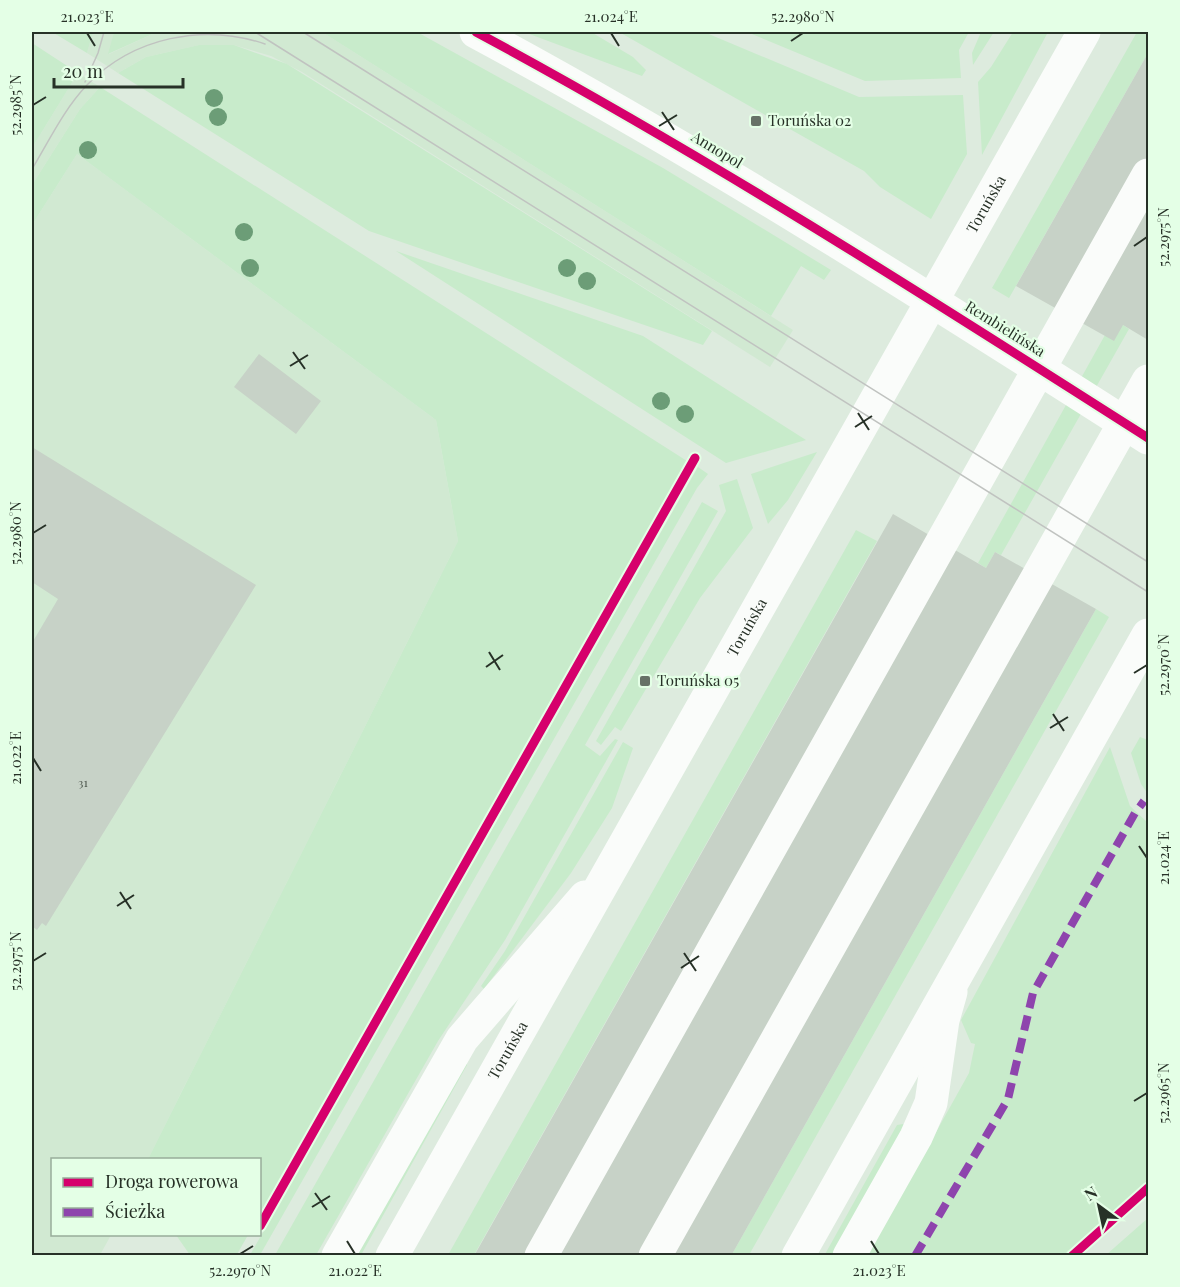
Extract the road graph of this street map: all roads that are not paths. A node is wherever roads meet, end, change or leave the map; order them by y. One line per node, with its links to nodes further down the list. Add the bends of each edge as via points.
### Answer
1 (476, 32): 4 (main road, Annopol, via 694,153)
2 (1084, 32): 8 (main road, Toruńska)
3 (1149, 175): 12 (main road)
4 (845, 245): 6 (main road, Rembielińska)
5 (1149, 381): 13 (main road)
6 (1149, 438)
7 (1149, 635): 9 (main road)
8 (630, 834): 10 (main road, via 568,918 462,1039); 11 (main road, Toruńska)
9 (959, 971): 14 (main road); 15 (main road, via 943,1020 931,1103)
10 (338, 1256)
11 (392, 1256)
12 (541, 1256)
13 (655, 1256)
14 (798, 1256)
15 (849, 1256)

